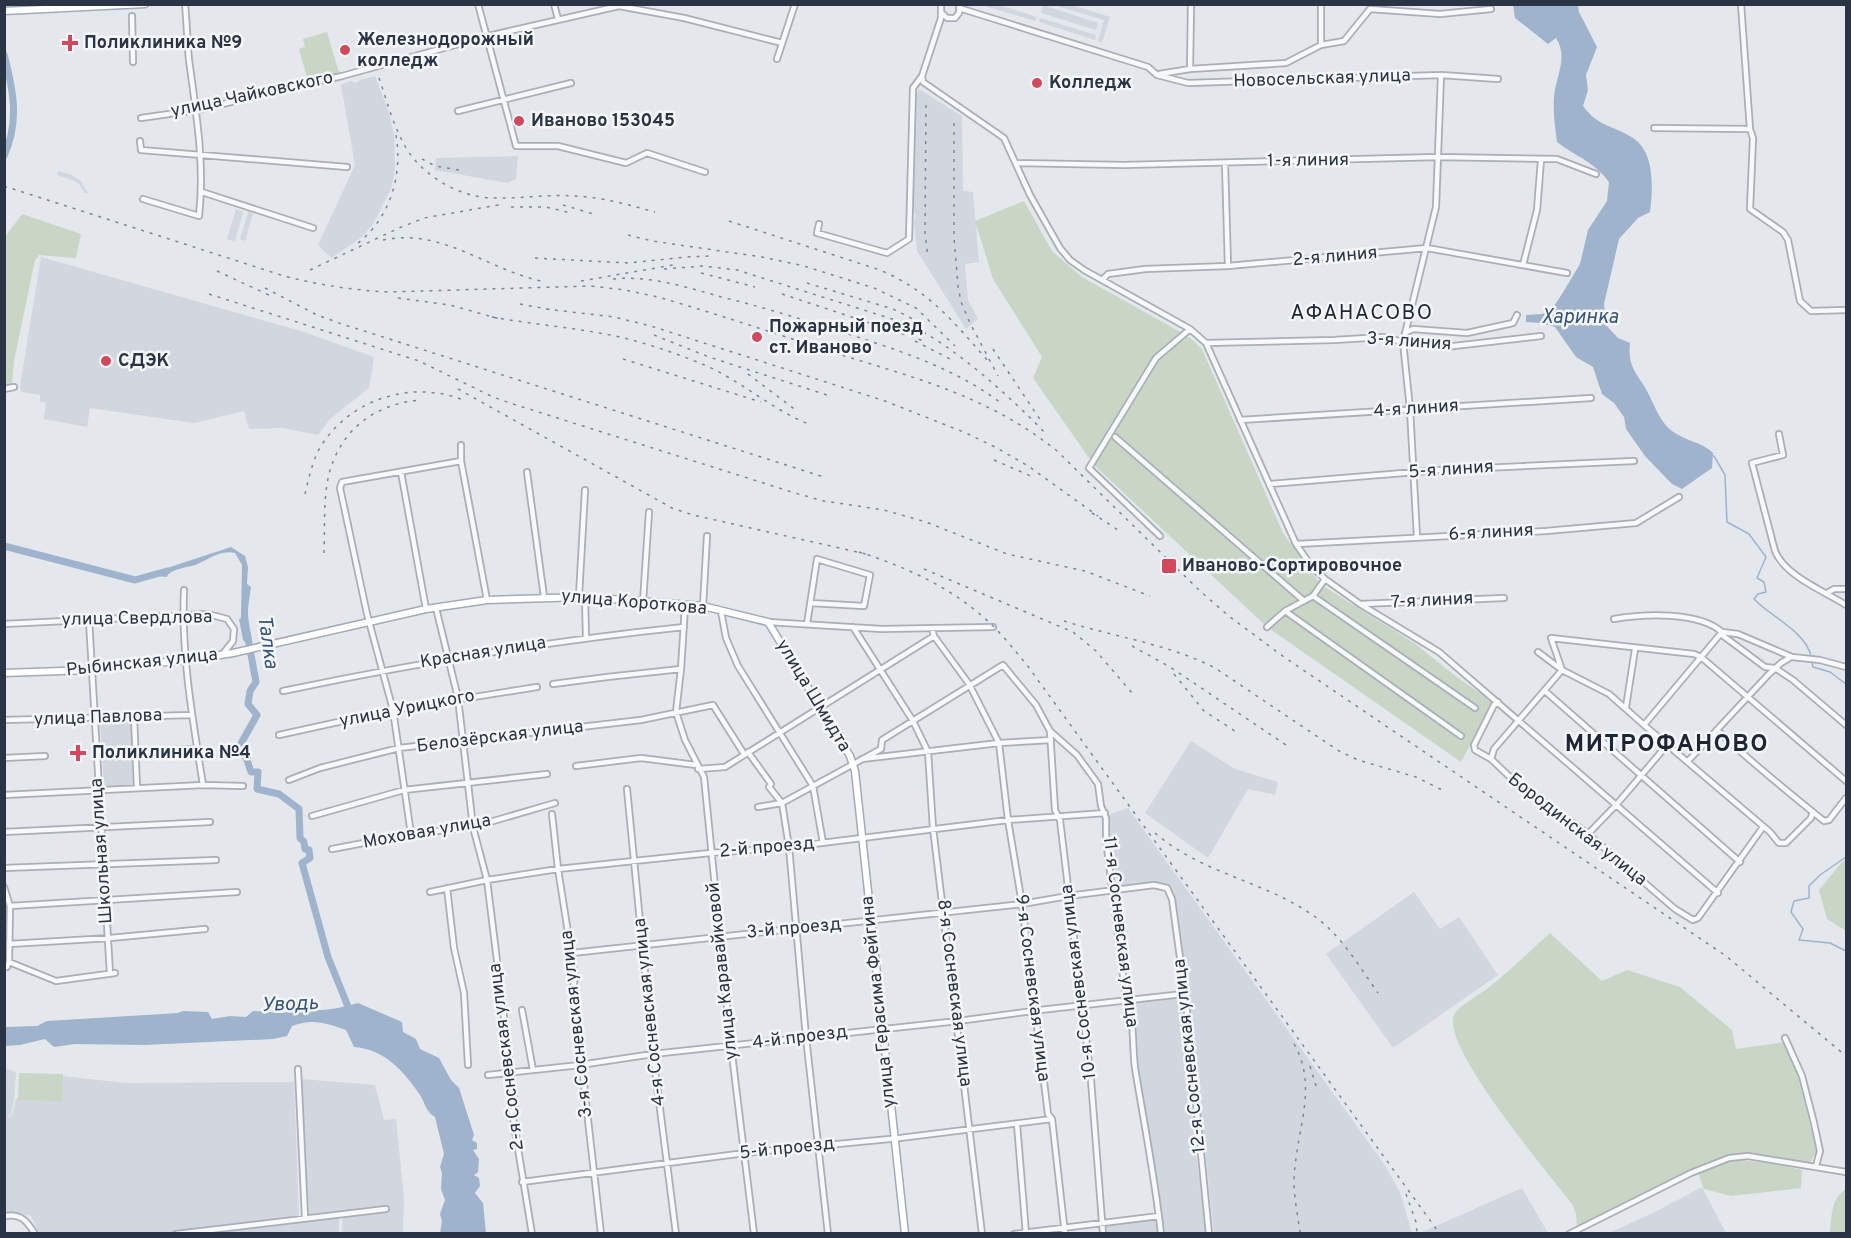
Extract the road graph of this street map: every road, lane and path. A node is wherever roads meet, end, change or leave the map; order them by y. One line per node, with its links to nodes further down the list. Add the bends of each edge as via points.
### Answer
1 (145, 4): 11 (main road)
2 (185, 4): 32 (street)
3 (478, 4): 20 (street)
4 (554, 4): 19 (street)
5 (795, 4): 21 (street)
6 (943, 4): 16 (street)
7 (1191, 4): 25 (street)
8 (1321, 4): 22 (street)
9 (1458, 4): 17 (street)
10 (1741, 4): 36 (street)
11 (72, 6): 14 (main road)
12 (959, 6): 16 (street, via 959,13 952,19); 26 (street, Новосельская улица, via 1148,67)
13 (608, 7): 19 (street, улица Чайковского); 21 (street, улица Чайковского, via 662,13)
14 (4, 9)
15 (1491, 9): 17 (street)
16 (942, 11): 28 (street)
17 (1457, 12): 22 (street, via 1370,9 1344,41)
18 (132, 16): 24 (street)
19 (558, 19): 20 (street, улица Чайковского)
20 (488, 36): 31 (street); 32 (street, улица Чайковского)
21 (782, 43): 23 (street)
22 (1321, 45): 25 (street, via 1286,63)
23 (777, 59)
24 (133, 62)
25 (1190, 69): 26 (street)
26 (1157, 75): 27 (street, Новосельская улица, via 1188,82)
27 (1442, 75): 29 (street, Новосельская улица); 39 (street)
28 (922, 76): 42 (street, via 922,82 1004,138); 48 (street, via 913,88 909,239 887,253 817,233)
29 (1498, 79)
30 (571, 83): 31 (street)
31 (504, 99): 33 (street); 44 (street, via 516,146 558,146 626,163 647,153)
32 (197, 110): 34 (street, улица Чайковского); 38 (street)
33 (458, 111)
34 (141, 118)
35 (1654, 128): 36 (street)
36 (1750, 129): 55 (street, via 1750,209 1783,232 1788,240 1800,301 1811,311)
37 (140, 141): 38 (street, via 141,150)
38 (200, 154): 43 (street); 46 (street)
39 (1438, 158): 40 (street, 1-я линия); 41 (street, 1-я линия); 50 (street, via 1436,207)
40 (1541, 160): 45 (street, 1-я линия, via 1557,159); 52 (street, via 1537,210)
41 (1225, 163): 42 (street, 1-я линия); 51 (street)
42 (1016, 164): 54 (street, via 1060,248 1070,260)
43 (347, 167)
44 (705, 172)
45 (1596, 174)
46 (202, 192): 47 (street, via 199,216); 49 (street)
47 (143, 199)
48 (819, 224)
49 (314, 228)
50 (1427, 248): 51 (street, 2-я линия); 52 (street, 2-я линия); 58 (street)
51 (1228, 266): 54 (street, 2-я линия, via 1145,269 1108,274)
52 (1523, 266): 53 (street, 2-я линия)
53 (1567, 273)
54 (1102, 279): 57 (street)
55 (1846, 310)
56 (1516, 315): 58 (street, via 1513,322 1467,333 1413,329)
57 (1190, 329): 61 (street); 80 (street, via 1156,358 1089,468)
58 (1405, 333): 60 (street)
59 (1541, 336): 60 (street, 3-я линия, via 1446,347)
60 (1403, 342): 61 (street, 3-я линия, via 1383,337); 65 (street)
61 (1206, 343): 66 (street)
62 (14, 387): 63 (street)
63 (4, 389)
64 (1591, 398): 65 (street, 4-я линия)
65 (1410, 409): 66 (street, 4-я линия); 74 (street)
66 (1240, 420): 75 (street)
67 (1779, 434): 86 (street, via 1783,455 1752,463 1774,551 1791,572)
68 (1115, 437): 92 (street)
69 (461, 445): 70 (street)
70 (462, 461): 72 (street); 91 (street)
71 (1634, 461): 74 (street, 5-я линия)
72 (402, 472): 101 (street); 108 (street, via 342,482 340,488)
73 (527, 472): 89 (street)
74 (1413, 472): 75 (street, 5-я линия); 81 (street)
75 (1269, 484): 82 (street)
76 (585, 490): 87 (street, via 580,560)
77 (1679, 497): 81 (street, 6-я линия, via 1636,523)
78 (649, 512): 94 (street)
79 (707, 536): 99 (street)
80 (1160, 536)
81 (1418, 537): 82 (street, 6-я линия)
82 (1296, 544): 83 (street)
83 (1325, 579): 88 (street); 96 (street)
84 (1845, 589): 86 (street); 93 (street, via 1840,593)
85 (184, 590): 104 (street)
86 (1827, 593): 93 (street)
87 (582, 596): 89 (main road, улица Короткова); 94 (main road, улица Короткова); 118 (street)
88 (1313, 596): 92 (street); 145 (street)
89 (544, 597): 91 (main road, улица Короткова)
90 (1504, 598): 96 (street, 7-я линия)
91 (488, 600): 100 (main road, улица Короткова)
92 (1304, 601): 103 (street)
93 (1840, 601): 97 (street)
94 (643, 602): 98 (main road, улица Короткова)
95 (810, 603): 95 (street, via 817,560 870,575 864,606); 110 (street)
96 (1360, 604): 142 (street, via 1439,652)
97 (1846, 605)
98 (685, 606): 99 (main road, улица Короткова); 111 (street)
99 (703, 606): 102 (main road, улица Короткова)
100 (436, 608): 101 (main road, улица Короткова); 125 (street, 2-я Сосневская улица)
101 (426, 609): 108 (main road, улица Короткова)
102 (721, 611): 107 (main road, улица Короткова); 158 (street, via 726,638 738,666)
103 (1286, 611): 114 (street); 160 (street)
104 (183, 615): 106 (street, улица Свердлова); 122 (street, улица Свердлова, via 208,614 227,619 234,629 233,641); 126 (street)
105 (1614, 619): 116 (street, via 1671,616 1707,622)
106 (88, 620): 109 (street, улица Свердлова); 130 (street, Школьная улица)
107 (768, 622): 110 (street, улица Короткова); 143 (main road, улица Шмидта)
108 (370, 623): 119 (main road, улица Короткова); 131 (street)
109 (4, 624)
110 (807, 624): 112 (street, улица Короткова)
111 (684, 627): 118 (street, Красная улица); 129 (street)
112 (853, 627): 115 (street, улица Короткова); 132 (street)
113 (993, 627): 115 (street, улица Короткова)
114 (1267, 627)
115 (932, 629): 117 (street)
116 (1722, 633): 123 (street); 124 (street, via 1738,634); 128 (street, via 1765,667)
117 (934, 636): 132 (street); 136 (street)
118 (586, 638): 125 (street, Красная улица)
119 (277, 642): 122 (main road, Рыбинская улица)
120 (1635, 649): 123 (street); 133 (street, via 1551,638); 144 (street)
121 (1538, 652): 133 (street)
122 (222, 655): 126 (main road, Рыбинская улица)
123 (1701, 657): 141 (street); 154 (street)
124 (1792, 657): 127 (street); 128 (street)
125 (450, 658): 131 (street, Красная улица); 140 (street, 2-я Сосневская улица)
126 (186, 660): 130 (main road, Рыбинская улица); 148 (street)
127 (1846, 667)
128 (1775, 668): 141 (street); 155 (street)
129 (681, 669): 135 (street); 147 (street)
130 (90, 670): 134 (main road, Рыбинская улица); 150 (street, Школьная улица)
131 (383, 670): 138 (street, Красная улица); 146 (street)
132 (880, 670): 143 (street); 153 (street)
133 (1562, 670): 139 (street); 144 (street, via 1602,689)
134 (4, 673)
135 (553, 684)
136 (969, 684): 153 (street); 156 (street, 11-я Сосневская улица, via 1003,665 1036,705); 163 (street)
137 (537, 687): 140 (street, улица Урицкого)
138 (283, 691)
139 (1545, 691): 152 (street); 179 (street)
140 (458, 698): 146 (street, улица Урицкого); 162 (street, 2-я Сосневская улица)
141 (1748, 698): 157 (street); 180 (street)
142 (1498, 702): 152 (street); 172 (street, Бородинская улица, via 1474,745)
143 (820, 705): 158 (street); 173 (main road, улица Шмидта)
144 (1626, 707): 154 (street)
145 (1475, 708)
146 (393, 710): 159 (street, улица Урицкого); 165 (street)
147 (676, 712): 162 (street, Белозёрская улица, via 641,720); 169 (street, Белозёрская улица, via 713,705); 176 (street, улица Каравайковой)
148 (192, 715): 149 (street, улица Павлова); 166 (street)
149 (134, 717): 150 (street, улица Павлова); 167 (street)
150 (93, 718): 151 (street, улица Павлова); 188 (street, Школьная улица)
151 (4, 720)
152 (1520, 720): 172 (street, via 1494,749); 195 (street)
153 (913, 721): 168 (street); 173 (street, via 882,740 880,749)
154 (1644, 725): 164 (street)
155 (1846, 725)
156 (1050, 731): 161 (street, 10-я Сосневская улица); 197 (street, 11-я Сосневская улица, via 1077,755 1098,784)
157 (1718, 731): 174 (street); 199 (street)
158 (780, 732): 169 (street); 186 (street)
159 (279, 735)
160 (1461, 736)
161 (1051, 740): 163 (street); 201 (street, 10-я Сосневская улица)
162 (464, 742): 165 (street, Белозёрская улица); 183 (street, 2-я Сосневская улица)
163 (999, 743): 168 (street); 202 (street, 9-я Сосневская улица)
164 (1667, 744): 174 (street); 179 (street)
165 (399, 748): 181 (street, Белозёрская улица); 190 (street)
166 (197, 749): 167 (street); 184 (street)
167 (136, 751): 187 (street)
168 (928, 752): 173 (street); 207 (street, 8-я Сосневская улица)
169 (746, 753): 176 (street, via 724,767); 194 (street)
170 (45, 756): 171 (street)
171 (4, 758)
172 (1491, 759): 210 (street, Бородинская улица)
173 (856, 761): 177 (main road, улица Шмидта); 186 (street)
174 (1688, 761): 205 (street)
175 (576, 766): 176 (street, via 641,758)
176 (697, 767): 215 (street, улица Каравайковой, via 704,777)
177 (855, 771): 211 (main road, улица Герасима Фейгина)
178 (547, 774): 183 (street)
179 (1641, 774): 195 (street); 218 (street)
180 (1843, 774): 182 (street)
181 (289, 780)
182 (1846, 781)
183 (469, 783): 190 (street); 204 (street, 2-я Сосневская улица)
184 (203, 784): 185 (street); 187 (street)
185 (243, 786)
186 (813, 786): 194 (street); 212 (street)
187 (137, 788): 188 (street)
188 (98, 789): 191 (street); 206 (street, Школьная улица)
189 (627, 789): 217 (street, 4-я Сосневская улица)
190 (404, 790): 200 (street); 209 (street)
191 (4, 795)
192 (1846, 798): 199 (street, via 1828,821)
193 (555, 803): 204 (street, Моховая улица)
194 (782, 803): 196 (street); 213 (street)
195 (1617, 804): 210 (street); 229 (street)
196 (758, 807)
197 (1104, 813): 201 (street, 2-й проезд); 226 (street, 11-я Сосневская улица)
198 (552, 814): 221 (street, 3-я Сосневская улица)
199 (1812, 814): 205 (street, via 1784,844)
200 (312, 816)
201 (1058, 817): 202 (street, 2-й проезд); 230 (street, 10-я Сосневская улица)
202 (1008, 820): 207 (street, 2-й проезд); 232 (street, 9-я Сосневская улица)
203 (210, 822): 206 (street)
204 (473, 826): 209 (street, Моховая улица); 222 (street, 2-я Сосневская улица)
205 (1763, 827): 218 (street)
206 (101, 828): 208 (street); 219 (street, Школьная улица)
207 (933, 828): 211 (street, 2-й проезд); 234 (street, 8-я Сосневская улица)
208 (4, 832)
209 (411, 834): 214 (street, Моховая улица)
210 (1588, 834): 229 (street, Бородинская улица, via 1693,920)
211 (861, 838): 212 (street, 2-й проезд); 235 (main road, улица Герасима Фейгина)
212 (823, 843): 213 (street, 2-й проезд)
213 (789, 847): 215 (street, 2-й проезд); 237 (street)
214 (332, 849)
215 (710, 853): 217 (street, 2-й проезд); 238 (street, улица Каравайковой)
216 (216, 860): 219 (street)
217 (633, 861): 221 (street, 2-й проезд); 241 (street, 4-я Сосневская улица)
218 (1740, 862): 229 (street)
219 (104, 863): 220 (street); 231 (street, Школьная улица)
220 (4, 868)
221 (558, 869): 222 (street, 2-й проезд); 242 (street, 3-я Сосневская улица)
222 (487, 880): 225 (street, 2-й проезд); 258 (street, 2-я Сосневская улица)
223 (1159, 886): 226 (street, 3-й проезд); 243 (street, 12-я Сосневская улица, via 1167,888 1172,899)
224 (4, 887): 233 (street)
225 (447, 888): 228 (street, 2-й проезд); 254 (street, via 464,993)
226 (1112, 890): 230 (street, 3-й проезд); 244 (street, 11-я Сосневская улица)
227 (237, 892): 231 (street)
228 (430, 892)
229 (1718, 893)
230 (1068, 896): 232 (street, 3-й проезд); 245 (street, 10-я Сосневская улица)
231 (106, 900): 233 (street); 239 (street, Школьная улица)
232 (1022, 904): 234 (street, 3-й проезд); 247 (street, 9-я Сосневская улица)
233 (10, 906): 240 (street)
234 (944, 913): 235 (street, 3-й проезд); 248 (street, 8-я Сосневская улица)
235 (871, 922): 237 (street, 3-й проезд); 249 (main road, улица Герасима Фейгина)
236 (205, 929): 239 (street)
237 (796, 930): 238 (street, 3-й проезд); 250 (street)
238 (720, 936): 241 (street, 3-й проезд); 252 (street, улица Каравайковой)
239 (107, 939): 240 (street); 240 (street, Школьная улица, via 112,973 56,981 8,964)
240 (9, 944)
241 (643, 946): 242 (street, 3-й проезд); 253 (street, 4-я Сосневская улица)
242 (572, 953): 255 (street, 3-я Сосневская улица)
243 (1183, 994): 244 (street, 4-й проезд); 292 (street, 12-я Сосневская улица)
244 (1125, 999): 245 (street, 4-й проезд); 273 (street, 11-я Сосневская улица)
245 (1082, 1006): 247 (street, 4-й проезд); 275 (street, 10-я Сосневская улица)
246 (522, 1010): 257 (street, 2-я Сосневская улица)
247 (1035, 1010): 248 (street, 4-й проезд); 260 (street, 9-я Сосневская улица, via 1048,1114)
248 (958, 1021): 249 (street, 4-й проезд); 262 (street, 8-я Сосневская улица)
249 (882, 1028): 250 (street, 4-й проезд); 263 (main road, улица Герасима Фейгина)
250 (806, 1037): 252 (street, 4-й проезд); 264 (street)
251 (1785, 1038): 267 (street, via 1802,1076 1814,1124 1820,1152)
252 (731, 1046): 253 (street, 4-й проезд); 265 (street, улица Каравайковой)
253 (653, 1054): 255 (street, 4-й проезд); 266 (street, 4-я Сосневская улица)
254 (468, 1065)
255 (580, 1065): 257 (street, 4-й проезд); 269 (street, 3-я Сосневская улица)
256 (297, 1070): 274 (street)
257 (533, 1070): 258 (street, 4-й проезд)
258 (511, 1072): 259 (street, 4-й проезд); 270 (street, 2-я Сосневская улица)
259 (488, 1075)
260 (1052, 1119): 261 (street, 5-й проезд); 278 (street, 9-я Сосневская улица)
261 (1017, 1124): 262 (street, 5-й проезд); 289 (street)
262 (971, 1130): 263 (street, 5-й проезд); 287 (street, 8-я Сосневская улица)
263 (894, 1138): 264 (street, 5-й проезд); 286 (main road, улица Герасима Фейгина)
264 (818, 1146): 265 (street, 5-й проезд); 285 (street)
265 (745, 1153): 266 (street, 5-й проезд); 284 (street, улица Каравайковой)
266 (667, 1163): 269 (street, 5-й проезд); 283 (street, 4-я Сосневская улица)
267 (1816, 1166): 268 (street); 276 (street, via 1748,1156 1729,1158)
268 (1846, 1172)
269 (593, 1173): 270 (street, 5-й проезд); 282 (street, 3-я Сосневская улица)
270 (522, 1182): 281 (street, 2-я Сосневская улица)
271 (386, 1209): 274 (street)
272 (4, 1216): 279 (street, via 20,1216)
273 (1159, 1216): 275 (street); 291 (street, 11-я Сосневская улица)
274 (305, 1217): 277 (street)
275 (1102, 1223): 278 (street); 290 (street, 10-я Сосневская улица)
276 (1581, 1228): 293 (street); 294 (street)
277 (228, 1230): 280 (street)
278 (1065, 1231): 289 (street)
279 (35, 1233)
280 (176, 1233)
281 (532, 1233)
282 (601, 1233)
283 (676, 1233)
284 (754, 1233)
285 (828, 1233)
286 (905, 1233)
287 (982, 1233)
288 (1014, 1233): 289 (street)
289 (1026, 1233)
290 (1103, 1233)
291 (1161, 1233)
292 (1209, 1233)
293 (1569, 1233)
294 (1585, 1233)

